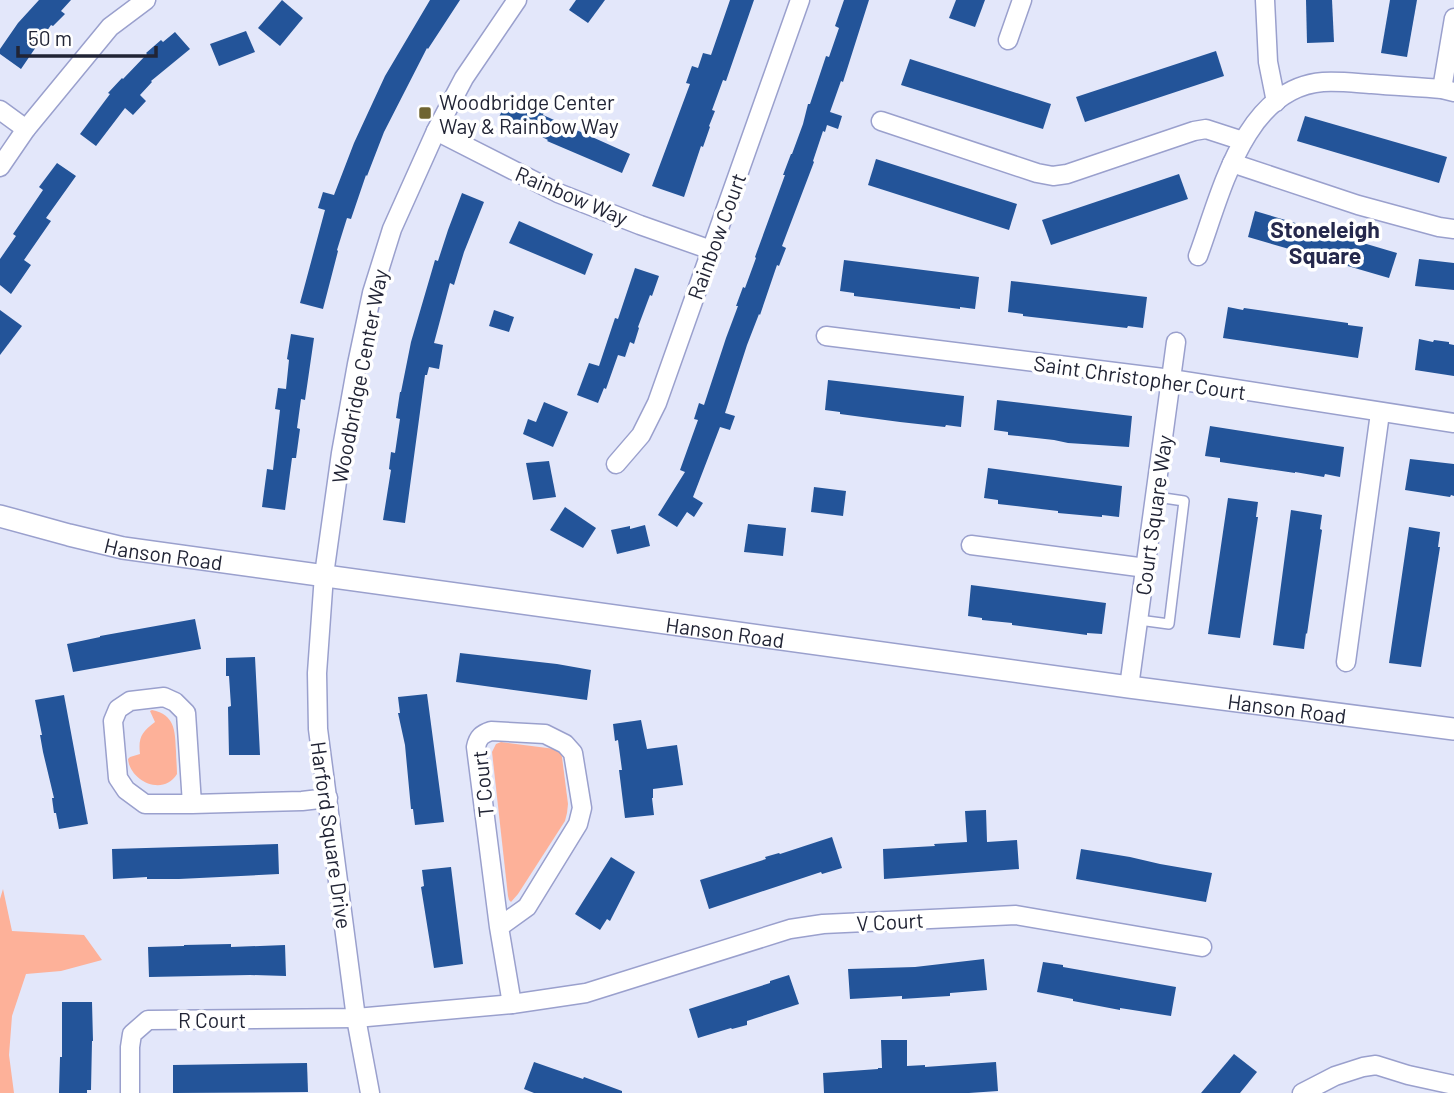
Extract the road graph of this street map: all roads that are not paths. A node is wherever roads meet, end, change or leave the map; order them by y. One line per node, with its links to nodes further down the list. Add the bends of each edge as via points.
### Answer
1 (146, 0): 12 (street, via 110,27)
2 (517, 0): 13 (street, Woodbridge Center Way, via 464,78)
3 (800, 0): 18 (street, Rainbow Court)
4 (1022, 0): 7 (street)
5 (1265, 0): 9 (street, via 1268,62)
6 (1454, 18): 8 (street)
7 (1008, 40)
8 (1448, 90): 9 (street, via 1323,82 1296,88)
9 (1276, 102): 14 (street)
10 (0, 110): 12 (street)
11 (881, 121): 14 (street, via 1053,176 1194,131 1206,129)
12 (26, 129): 16 (street)
13 (436, 131): 18 (street, Rainbow Way, via 558,192); 30 (street, Woodbridge Center Way, via 392,229 372,293 341,453)
14 (1243, 141): 15 (street)
15 (1232, 163): 17 (street, via 1358,205); 19 (street)
16 (0, 167)
17 (1454, 229)
18 (711, 250): 25 (street, Rainbow Court, via 657,403 641,435)
19 (1198, 256)
20 (826, 336): 22 (street, Saint Christopher Court)
21 (1177, 342): 22 (street, Court Square Way)
22 (1171, 379): 23 (street, Saint Christopher Court); 26 (street, Court Square Way)
23 (1380, 413): 24 (street, Saint Christopher Court); 32 (street)
24 (1454, 424)
25 (616, 464)
26 (1157, 497): 29 (street, Court Square Way); 31 (lane, via 1184,501 1169,624)
27 (0, 516): 30 (street, Hanson Road, via 123,548)
28 (971, 545): 29 (street)
29 (1146, 568): 31 (street, Court Square Way)
30 (324, 575): 33 (street, Hanson Road); 35 (street, Harford Square Drive, via 317,684)
31 (1139, 620): 33 (street, Court Square Way)
32 (1346, 662)
33 (1129, 687): 34 (street, Hanson Road)
34 (1454, 730)
35 (328, 798): 36 (street); 40 (street, Harford Square Drive)
36 (192, 804): 36 (street, via 145,804 126,790 118,778 113,721 118,709 130,701 164,697 186,713)
37 (499, 927): 37 (street, T Court, via 527,907 578,824 582,808 573,753 545,734 484,733 476,747); 39 (street, T Court)
38 (1202, 947): 39 (street, V Court, via 1016,915 823,925 790,929 586,993)
39 (512, 1004): 40 (street, R Court)
40 (356, 1018): 43 (street, R Court, via 148,1020 132,1034); 44 (street, Harford Square Drive)
41 (1454, 1085): 42 (street, via 1376,1065 1335,1076)
42 (1325, 1087): 45 (street)
43 (130, 1093)
44 (370, 1093)
45 (1302, 1093)

